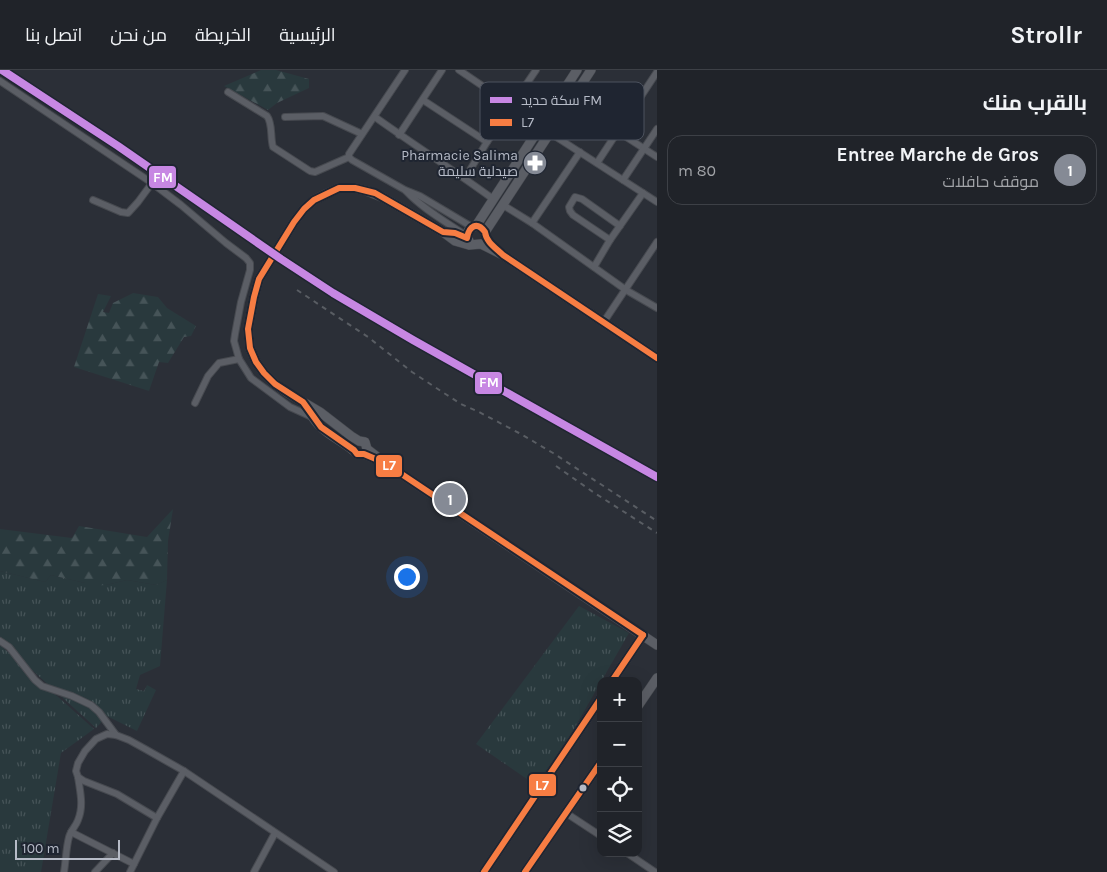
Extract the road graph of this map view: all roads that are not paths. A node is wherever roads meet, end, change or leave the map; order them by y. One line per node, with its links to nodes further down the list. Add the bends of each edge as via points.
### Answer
1 (405, 70): 17 (street)
2 (442, 70): 15 (street)
3 (459, 70): 12 (street)
4 (536, 70): 9 (street)
5 (577, 70): 10 (street)
6 (591, 70): 11 (street)
7 (657, 72): 14 (street)
8 (0, 81): 36 (street)
9 (528, 82)
10 (570, 82)
11 (583, 82)
12 (480, 84)
13 (228, 92): 31 (street, via 267,116 274,147 310,171 319,171)
14 (644, 92)
15 (423, 100): 20 (street); 21 (street)
16 (285, 117): 19 (street, via 323,116)
17 (375, 117): 19 (street); 20 (street)
18 (657, 128): 29 (street)
19 (362, 134): 31 (street)
20 (399, 135): 34 (street)
21 (480, 137)
22 (484, 140): 28 (street)
23 (533, 140): 39 (street)
24 (546, 140): 42 (street)
25 (561, 140): 30 (street)
26 (612, 140): 33 (street)
27 (632, 140): 29 (street)
28 (487, 142): 34 (street)
29 (644, 148): 32 (street); 35 (street)
30 (580, 152): 33 (street); 43 (street)
31 (349, 157): 37 (street)
32 (657, 157)
33 (597, 162): 35 (street)
34 (465, 178): 39 (street)
35 (623, 180): 38 (street)
36 (152, 183): 40 (street, via 128,213); 56 (street, via 250,262 234,341)
37 (405, 190): 45 (street); 47 (street)
38 (643, 193): 41 (street); 44 (street)
39 (493, 199): 45 (street)
40 (93, 200)
41 (657, 202)
42 (504, 205): 43 (street); 48 (street)
43 (532, 223): 51 (street)
44 (620, 226): 49 (street); 49 (street, via 575,197 569,207 573,215)
45 (474, 227): 47 (street, via 468,231); 48 (street, via 482,228)
46 (443, 232): 47 (street); 48 (street, via 462,244); 57 (street, via 382,197 355,188 339,188 314,200 304,209 259,279 248,328 250,348 264,373)
47 (467, 237): 48 (street, via 470,242)
48 (481, 240): 54 (street)
49 (610, 240): 51 (street)
50 (657, 242): 52 (street)
51 (594, 267): 52 (street)
52 (626, 290): 53 (street); 54 (street)
53 (657, 308)
54 (603, 323): 55 (street)
55 (657, 358)
56 (239, 359): 58 (street, via 219,363 208,376); 59 (street, via 250,378 290,407)
57 (303, 402): 59 (street); 60 (street)
58 (195, 403)
59 (313, 417): 60 (street); 62 (street, via 321,428)
60 (336, 425): 61 (street)
61 (359, 441): 62 (street, via 355,443); 63 (street, via 365,442)
62 (354, 450): 63 (street, via 357,454)
63 (366, 451): 64 (street)
64 (643, 635): 66 (street); 67 (street)
65 (0, 641): 71 (street, via 42,686 91,705)
66 (657, 645)
67 (615, 677)
68 (657, 678): 69 (street)
69 (642, 700)
70 (597, 704): 89 (street)
71 (116, 735): 73 (street); 74 (street, via 107,734 96,739 85,751 78,763)
72 (598, 767): 75 (street)
73 (184, 771): 76 (street); 78 (street)
74 (78, 777): 76 (street, via 117,794); 77 (street, via 82,800 79,819)
75 (566, 813): 79 (street); 90 (street)
76 (157, 818): 82 (street)
77 (71, 832): 80 (street); 84 (street)
78 (275, 833): 87 (street); 88 (street)
79 (597, 833)
80 (113, 853): 82 (street); 85 (street)
81 (633, 857): 83 (street)
82 (134, 864): 86 (street)
83 (654, 870)
84 (64, 872)
85 (95, 872)
86 (130, 872)
87 (254, 872)
88 (334, 872)
89 (484, 872)
90 (525, 872)

